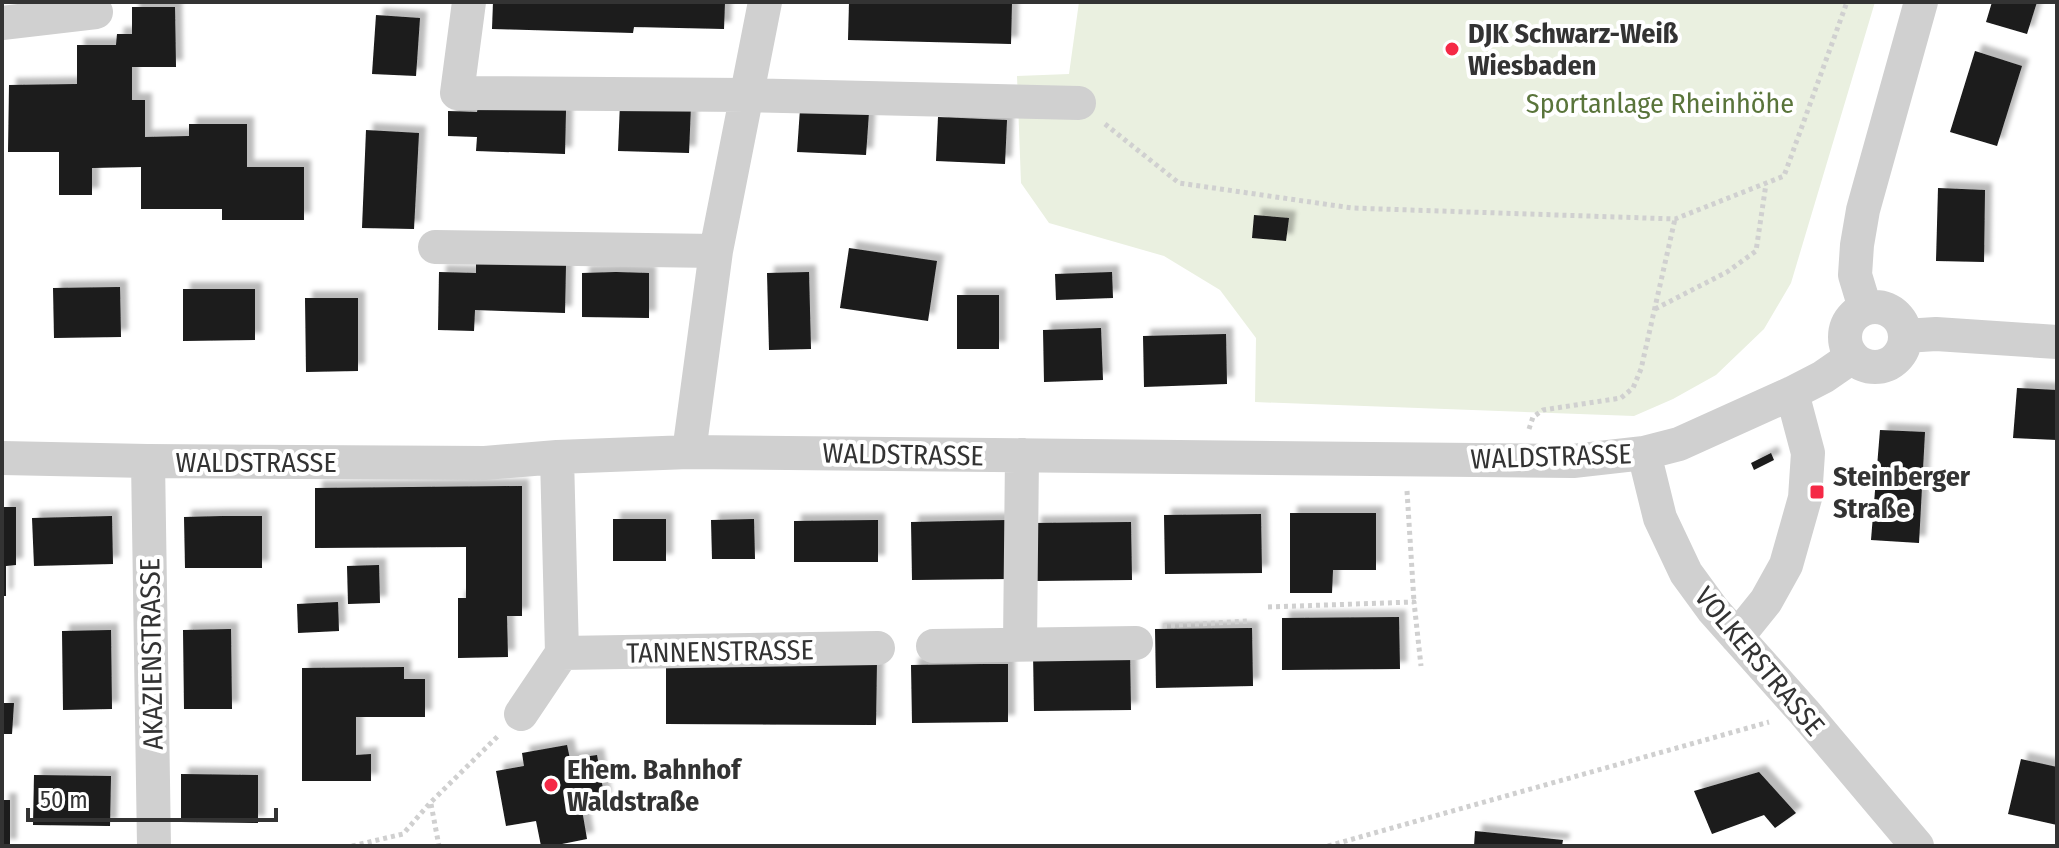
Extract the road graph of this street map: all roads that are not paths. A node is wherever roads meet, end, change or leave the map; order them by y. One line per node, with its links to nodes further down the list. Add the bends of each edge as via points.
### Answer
1 (469, 2): 6 (street, via 457,93)
2 (765, 2): 6 (street)
3 (1921, 2): 10 (street, via 1863,210 1855,275)
4 (96, 12): 5 (street)
5 (2, 23)
6 (746, 95): 7 (street); 9 (street)
7 (1079, 103)
8 (435, 247): 9 (street)
9 (716, 251): 15 (street)
10 (1865, 308): 11 (street, via 1884,307); 13 (street, via 1852,316 1846,329 1845,344)
11 (1920, 335): 12 (street); 13 (street, via 1886,365 1868,366)
12 (2057, 342)
13 (1852, 357): 14 (street)
14 (1792, 393): 16 (street, WALDSTRASSE, via 1679,444); 21 (street, via 1808,453 1805,498 1786,565)
15 (689, 452): 17 (street, WALDSTRASSE); 18 (street, WALDSTRASSE)
16 (1644, 453): 17 (street, WALDSTRASSE, via 1573,461); 21 (street, VOLKERSTRASSE, via 1660,518 1686,573)
17 (1022, 455): 23 (street)
18 (557, 457): 20 (street, WALDSTRASSE, via 485,463); 26 (street)
19 (2, 458): 20 (street, WALDSTRASSE)
20 (148, 461): 28 (street, AKAZIENSTRASSE)
21 (1737, 637): 29 (street, VOLKERSTRASSE)
22 (1136, 643): 23 (street)
23 (1020, 644): 24 (street)
24 (933, 646)
25 (878, 648): 26 (street, TANNENSTRASSE)
26 (562, 653): 27 (street)
27 (521, 714)
28 (154, 846)
29 (1917, 846)

